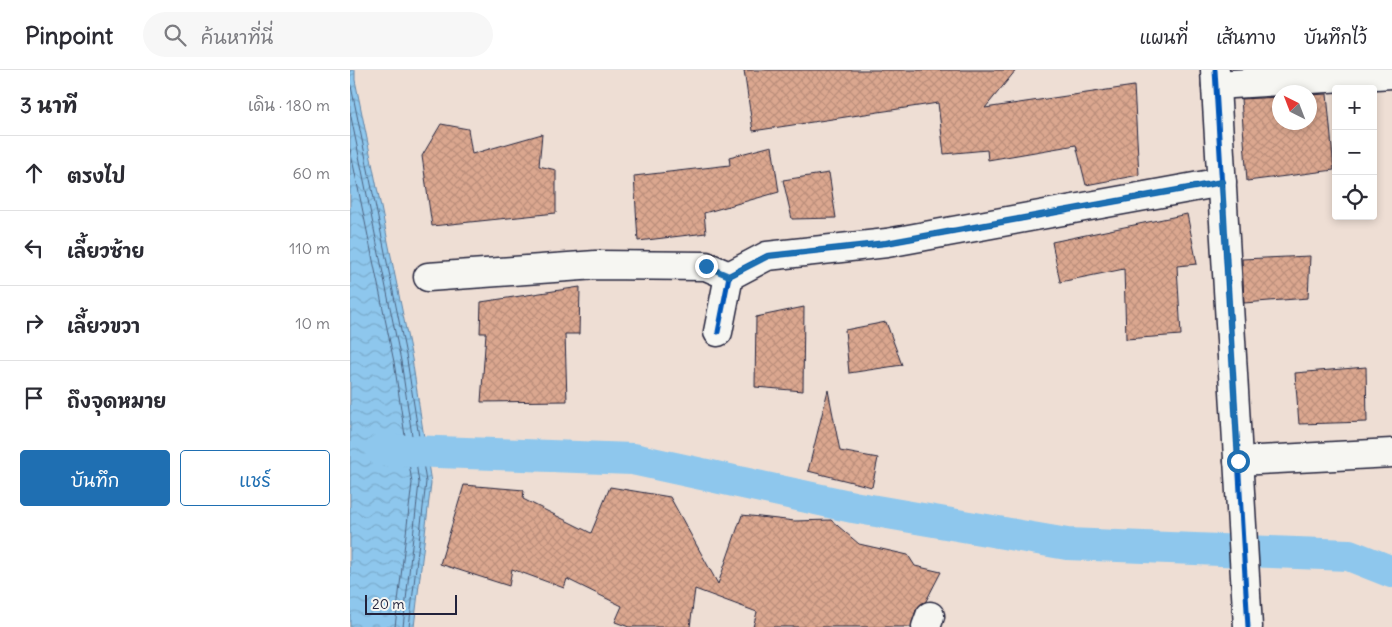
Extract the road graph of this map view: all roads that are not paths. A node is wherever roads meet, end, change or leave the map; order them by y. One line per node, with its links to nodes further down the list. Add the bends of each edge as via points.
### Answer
1 (1392, 74): 2 (street)
2 (1216, 78): 3 (street)
3 (1222, 182): 4 (street, via 886,243 768,256); 8 (street)
4 (729, 276): 5 (street, via 706,266 596,265); 6 (street)
5 (428, 277)
6 (718, 332)
7 (1392, 453): 8 (street)
8 (1238, 466): 9 (street)
9 (1247, 618)

